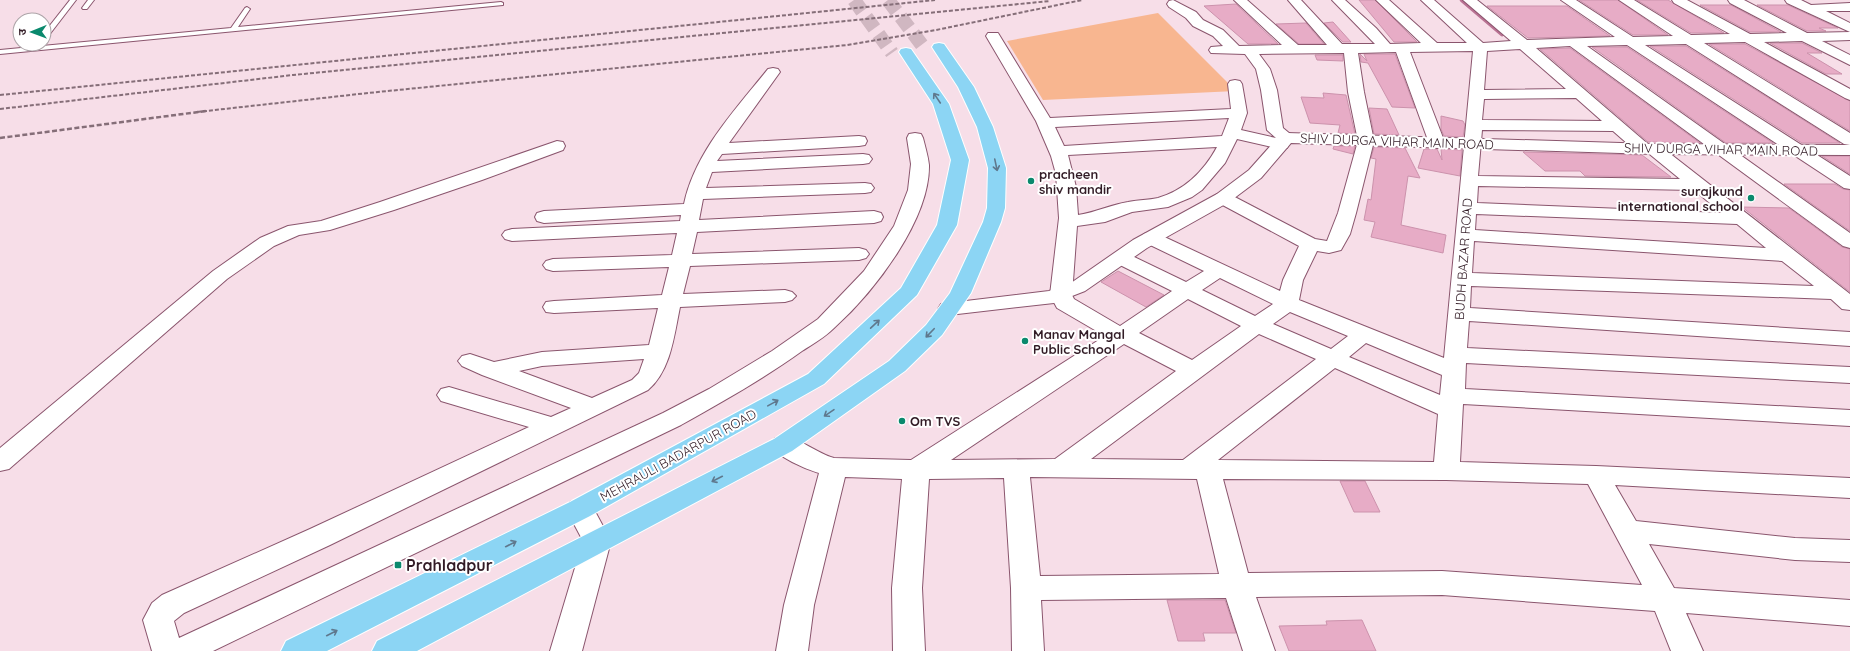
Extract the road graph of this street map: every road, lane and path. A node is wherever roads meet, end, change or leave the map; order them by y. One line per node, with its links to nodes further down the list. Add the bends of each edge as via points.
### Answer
1 (73, 0): 21 (lane)
2 (91, 0): 18 (lane)
3 (1240, 0): 37 (street)
4 (1294, 0): 33 (street)
5 (1338, 0): 34 (street, via 1371,31)
6 (1382, 0): 35 (street)
7 (1427, 0): 43 (street)
8 (1469, 0): 40 (street)
9 (1567, 0): 29 (street)
10 (1625, 0): 28 (street)
11 (1678, 0): 27 (street)
12 (1734, 0): 26 (street)
13 (1791, 0): 19 (street)
14 (1830, 0): 17 (street)
15 (501, 4): 23 (lane)
16 (1173, 4): 36 (street, via 1198,23)
17 (1848, 7): 19 (street)
18 (85, 8)
19 (1808, 8): 22 (street)
20 (247, 9): 23 (lane)
21 (52, 28)
22 (1850, 28)
23 (233, 30): 31 (lane)
24 (993, 36): 51 (street)
25 (1850, 36): 26 (street)
26 (1805, 37): 27 (street); 44 (street)
27 (1746, 38): 28 (street); 49 (street)
28 (1690, 39): 29 (street); 56 (street)
29 (1630, 41): 30 (street); 66 (street)
30 (1573, 42): 40 (street); 63 (street)
31 (52, 45)
32 (932, 48): 102 (main road, one-way to 102, via 985,127 997,168 996,208 992,222 960,293)
33 (1344, 48): 34 (street); 37 (street); 59 (street)
34 (1394, 48): 35 (street); 60 (street)
35 (1433, 48): 43 (street)
36 (1243, 49): 37 (street); 39 (street); 58 (street, via 1263,69 1270,90 1275,130)
37 (1294, 49)
38 (12, 50): 41 (lane)
39 (1216, 50)
40 (1526, 51): 43 (street); 43 (street); 47 (street)
41 (0, 52)
42 (899, 53): 128 (main road, MEHRAULI BADARPUR ROAD, one-way to 42, via 816,379 910,291 947,225 960,160)
43 (1479, 54): 48 (street, BUDH BAZAR ROAD)
44 (1850, 61)
45 (773, 72): 67 (street)
46 (1235, 84): 50 (street)
47 (1574, 93): 48 (street); 52 (street)
48 (1476, 94): 53 (street, BUDH BAZAR ROAD)
49 (1850, 95)
50 (1239, 113): 51 (street); 54 (street)
51 (1044, 122): 65 (street)
52 (1612, 126): 53 (street); 62 (street)
53 (1473, 135): 60 (street, SHIV DURGA VIHAR MAIN ROAD); 62 (street, SHIV DURGA VIHAR MAIN ROAD); 70 (street, BUDH BAZAR ROAD)
54 (1230, 137): 58 (street); 65 (street); 82 (street, via 1219,160 1202,180 1186,193 1161,203 1129,207 1098,218)
55 (915, 138): 137 (street, via 920,164 917,190 904,226 867,281 826,324 717,395 672,419)
56 (1850, 140)
57 (859, 141): 67 (street)
58 (1284, 141): 59 (street, SHIV DURGA VIHAR MAIN ROAD); 75 (street, SHIV DURGA VIHAR MAIN ROAD, via 1255,174)
59 (1366, 141): 60 (street, SHIV DURGA VIHAR MAIN ROAD); 87 (street, via 1347,213 1334,246)
60 (1437, 143)
61 (557, 146): 119 (street, via 387,206 323,226 295,230 267,242 220,275)
62 (1648, 148): 63 (street, SHIV DURGA VIHAR MAIN ROAD); 72 (street)
63 (1721, 150): 66 (street, SHIV DURGA VIHAR MAIN ROAD); 86 (street)
64 (1850, 150): 66 (street, SHIV DURGA VIHAR MAIN ROAD)
65 (1058, 151): 82 (street, via 1068,192)
66 (1799, 151): 71 (street)
67 (711, 158): 69 (street); 77 (street)
68 (863, 159): 69 (street)
69 (783, 163): 74 (street)
70 (1469, 181): 72 (street); 76 (street, BUDH BAZAR ROAD)
71 (1850, 184)
72 (1700, 185): 80 (street)
73 (865, 188): 74 (street)
74 (783, 191): 77 (street); 81 (street)
75 (1223, 198): 85 (street, SHIV DURGA VIHAR MAIN ROAD); 87 (street)
76 (1467, 208): 80 (street); 84 (street, BUDH BAZAR ROAD)
77 (691, 210): 78 (street); 81 (street); 83 (street); 91 (street)
78 (544, 217)
79 (874, 217): 81 (street)
80 (1743, 219): 89 (street)
81 (781, 221)
82 (1067, 222): 96 (street)
83 (512, 235)
84 (1465, 235): 89 (street); 94 (street, BUDH BAZAR ROAD)
85 (1151, 238): 90 (street, SHIV DURGA VIHAR MAIN ROAD); 93 (street)
86 (1850, 242)
87 (1310, 244): 100 (street, via 1293,280)
88 (859, 254): 91 (street)
89 (1788, 255): 98 (street)
90 (1121, 258): 95 (street); 96 (street, SHIV DURGA VIHAR MAIN ROAD, via 1078,287)
91 (681, 260): 92 (street); 99 (street)
92 (553, 265)
93 (1219, 270): 95 (street); 100 (street)
94 (1462, 279): 98 (street); 103 (street, BUDH BAZAR ROAD)
95 (1186, 291): 104 (street); 106 (street)
96 (1061, 295): 102 (street, SHIV DURGA VIHAR MAIN ROAD); 106 (street, via 1068,306)
97 (786, 296): 99 (street)
98 (1843, 299)
99 (671, 302): 101 (street); 108 (street)
100 (1288, 303): 104 (street); 105 (street)
101 (554, 307)
102 (949, 309): 118 (main road, one-way to 118, via 934,330 897,366)
103 (1459, 314): 107 (street); 110 (street, BUDH BAZAR ROAD)
104 (1257, 325): 109 (street); 111 (street)
105 (1364, 334): 109 (street); 110 (street)
106 (1122, 336): 111 (street, via 1133,339); 123 (street)
107 (1850, 339)
108 (659, 351): 115 (street, via 652,371 640,385); 115 (street, via 480,365)
109 (1332, 358): 114 (street); 124 (street)
110 (1455, 363): 112 (street); 114 (street, BUDH BAZAR ROAD)
111 (1193, 370): 122 (street)
112 (1850, 375)
113 (449, 395): 117 (street)
114 (1452, 403): 116 (street); 125 (street, BUDH BAZAR ROAD)
115 (592, 407): 117 (street)
116 (1850, 418)
117 (553, 426): 136 (street, via 320,538 173,604 158,620)
118 (783, 445): 120 (street, via 820,464); 130 (main road, one-way to 130)
119 (0, 462)
120 (834, 467): 123 (street); 141 (street, via 799,605)
121 (1016, 468): 122 (street); 123 (street); 133 (street)
122 (1061, 468): 124 (street)
123 (916, 470): 142 (street, via 907,588)
124 (1198, 470): 125 (street); 132 (street)
125 (1446, 471): 126 (street)
126 (1596, 475): 127 (street); 129 (street)
127 (1850, 488)
128 (580, 508): 130 (street); 138 (main road, MEHRAULI BADARPUR ROAD, one-way to 128)
129 (1627, 531): 131 (street, via 1795,549); 134 (street)
130 (597, 541): 139 (main road); 140 (street)
131 (1850, 551)
132 (1237, 586): 133 (street); 134 (street, via 1442,583); 144 (street)
133 (1026, 588): 143 (street)
134 (1665, 600): 135 (street); 145 (street)
135 (1849, 614)
136 (168, 651)
137 (182, 651)
138 (297, 651)
139 (388, 651)
140 (566, 651)
141 (792, 651)
142 (909, 651)
143 (1028, 651)
144 (1259, 651)
145 (1687, 651)

